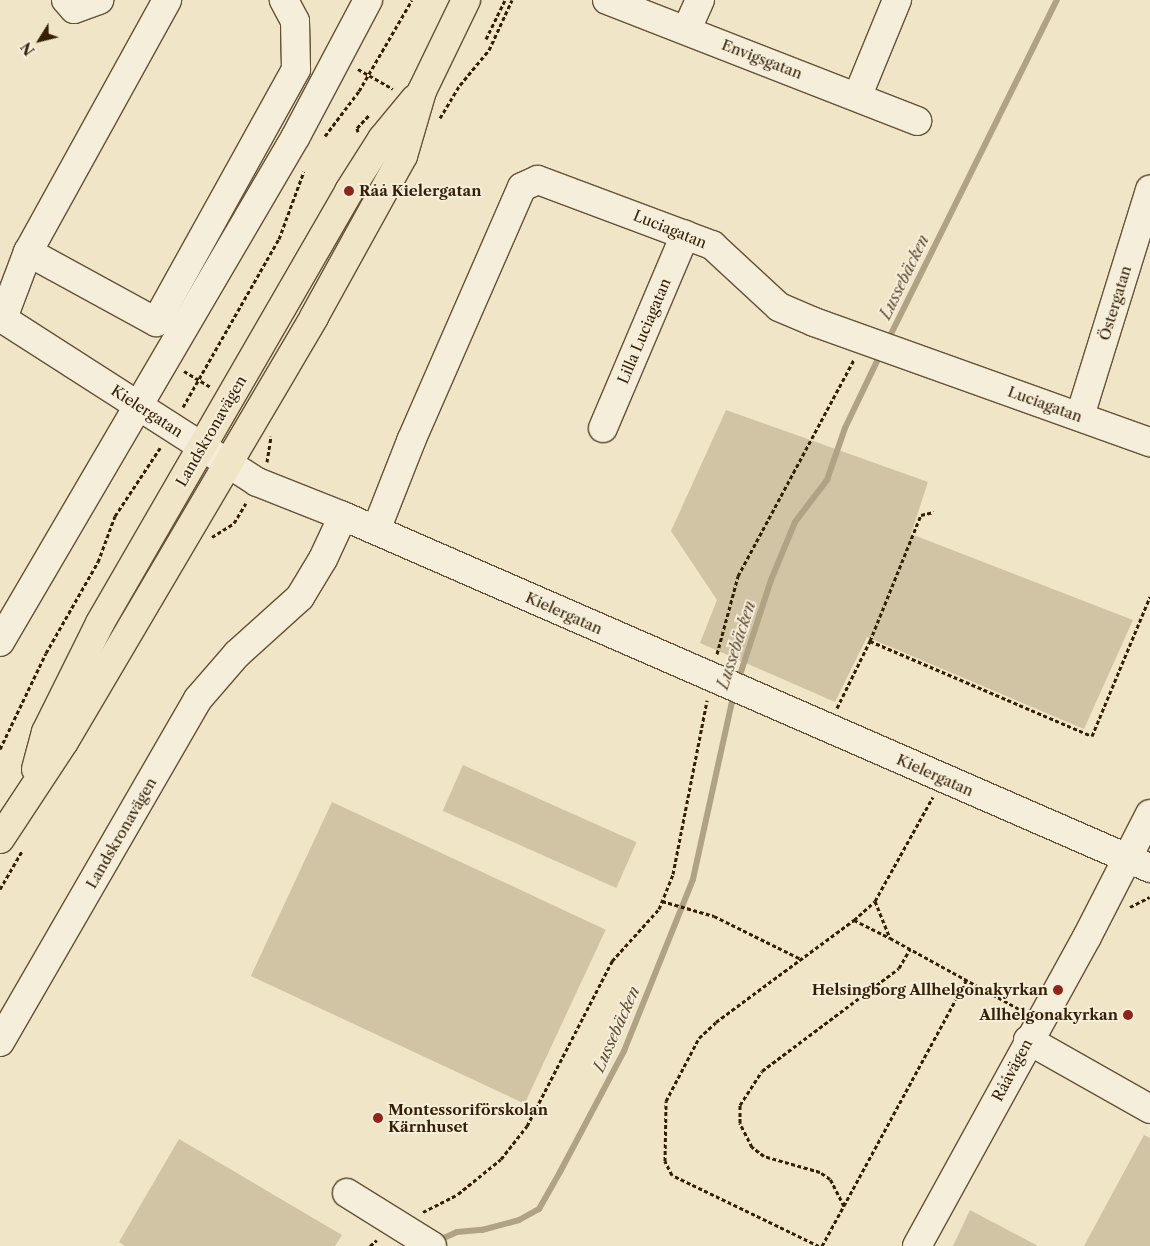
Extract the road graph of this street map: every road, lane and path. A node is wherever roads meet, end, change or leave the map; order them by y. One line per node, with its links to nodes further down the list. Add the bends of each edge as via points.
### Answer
1 (66, 0): 2 (street, via 74,9)
2 (99, 0)
3 (167, 0): 24 (street)
4 (284, 0): 24 (street, via 295,20 296,69 156,322)
5 (368, 0): 14 (street)
6 (412, 0): 15 (path)
7 (466, 0): 17 (main road, Landskronavägen)
8 (505, 0): 13 (path)
9 (607, 0): 12 (street, Envigsgatan)
10 (700, 0): 12 (street)
11 (897, 0): 18 (street)
12 (687, 29): 18 (street, Envigsgatan)
13 (486, 38)
14 (337, 58): 15 (path); 27 (street, via 296,136)
15 (369, 74): 16 (path); 20 (path)
16 (393, 89)
17 (422, 91): 32 (main road, Landskronavägen, via 382,139 349,191); 33 (main road, Landskronavägen, via 403,156 314,318)
18 (858, 95): 19 (street, Envigsgatan)
19 (917, 121)
20 (320, 141)
21 (308, 163): 29 (path, via 279,239)
22 (1150, 190): 28 (street, Östergatan)
23 (685, 235): 26 (street, Luciagatan, via 712,245 779,307); 30 (street, Lilla Luciagatan); 36 (street, Luciagatan, via 538,180 522,187 411,441)
24 (28, 252): 25 (street)
25 (2, 317): 27 (street, Kielergatan)
26 (877, 345): 28 (street, Luciagatan); 40 (path, via 738,576)
27 (136, 404): 29 (street, Kielergatan); 39 (street)
28 (1080, 416): 31 (street, Luciagatan)
29 (171, 427): 32 (street, Kielergatan); 42 (path, via 115,516 98,562 46,653)
30 (603, 428)
31 (1150, 442)
32 (203, 446): 33 (street, Kielergatan); 44 (main road, Landskronavägen, via 100,623 46,732)
33 (228, 464): 35 (street, Kielergatan, via 257,482); 44 (main road, Landskronavägen, via 64,742)
34 (934, 512): 38 (path, via 921,515)
35 (343, 516): 36 (street, Kielergatan); 56 (street, Landskronavägen, via 300,597 237,654 198,699)
36 (376, 530): 40 (street, Kielergatan)
37 (1150, 597): 38 (path, via 1092,736)
38 (870, 641): 41 (path)
39 (0, 642)
40 (718, 680): 41 (street, Kielergatan); 48 (path, via 673,874)
41 (827, 728): 43 (street, Kielergatan)
42 (0, 749)
43 (943, 779): 47 (street, Kielergatan); 49 (path)
44 (31, 788): 46 (main road, Landskronavägen)
45 (1150, 814): 47 (street, Rååvägen)
46 (0, 839)
47 (1138, 864): 55 (street, Rååvägen)
48 (662, 901): 53 (path, via 714,916); 60 (path, via 650,922 612,961 527,1126 501,1159 458,1194)
49 (874, 901): 50 (path); 51 (path)
50 (854, 920): 51 (path); 53 (path)
51 (890, 938): 52 (path)
52 (910, 949): 54 (path); 59 (path, via 899,968 762,1071 740,1104 740,1123 752,1147 764,1156 820,1172 830,1179)
53 (801, 959): 62 (path, via 699,1038 666,1101 666,1161 672,1175)
54 (967, 979): 55 (path); 59 (path)
55 (1034, 1030): 57 (street); 63 (street, Rååvägen)
56 (0, 1042)
57 (1150, 1109)
58 (347, 1193): 60 (street)
59 (844, 1206): 62 (path)
60 (415, 1236): 61 (path)
61 (370, 1246)
62 (820, 1246)
63 (917, 1246)

